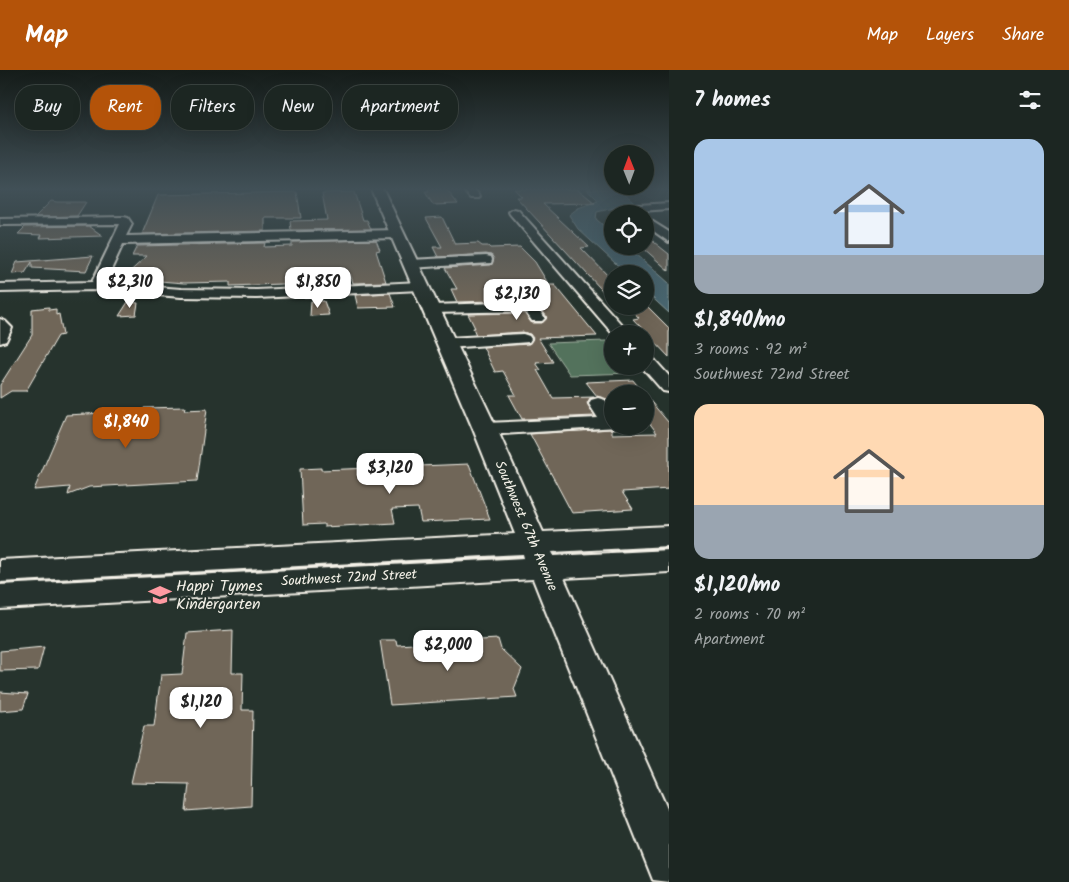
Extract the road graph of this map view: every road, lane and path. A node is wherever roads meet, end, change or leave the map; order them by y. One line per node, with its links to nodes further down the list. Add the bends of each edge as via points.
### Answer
1 (125, 227): 7 (street)
2 (394, 227): 5 (main road, Southwest 67th Avenue)
3 (527, 227): 16 (street)
4 (654, 227): 6 (street)
5 (397, 234): 7 (street); 9 (main road, Southwest 67th Avenue)
6 (669, 238)
7 (120, 240): 10 (street)
8 (486, 260): 9 (street)
9 (410, 263): 11 (main road, Southwest 67th Avenue)
10 (97, 286): 11 (street, via 237,294); 12 (street)
11 (420, 286): 13 (main road, Southwest 67th Avenue)
12 (0, 288)
13 (430, 309): 14 (street, via 529,306); 19 (main road, Southwest 67th Avenue)
14 (537, 318)
15 (0, 324): 17 (street, via 4,328)
16 (614, 325)
17 (0, 338)
18 (523, 339): 19 (street)
19 (447, 343): 23 (main road, Southwest 67th Avenue)
20 (654, 370): 21 (street)
21 (669, 387)
22 (598, 404): 23 (street, via 611,424)
23 (485, 429): 25 (main road, Southwest 67th Avenue)
24 (669, 536): 25 (main road, Southwest 72nd Street)
25 (538, 555): 26 (main road, Southwest 72nd Street); 27 (main road, Southwest 72nd Street); 28 (main road, Southwest 72nd Street); 29 (main road, Southwest 67th Avenue)
26 (669, 561)
27 (0, 571)
28 (0, 597)
29 (669, 864)

